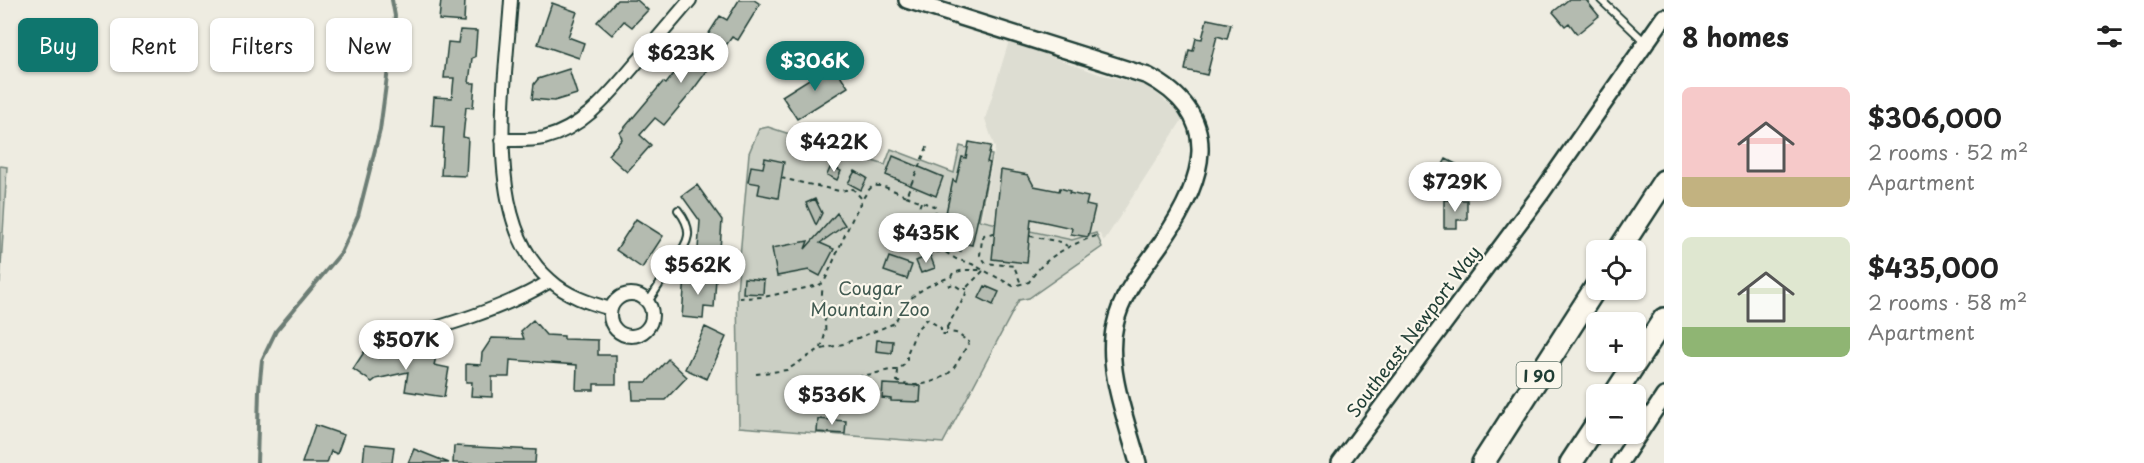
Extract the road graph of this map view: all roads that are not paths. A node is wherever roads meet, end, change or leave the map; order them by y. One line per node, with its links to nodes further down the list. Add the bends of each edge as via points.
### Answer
1 (511, 0): 7 (street)
2 (690, 0): 7 (street, via 592,112 561,132 543,138)
3 (907, 0): 20 (street, via 1148,76 1176,95 1196,122 1201,155 1193,185 1163,240 1126,294 1111,342 1113,370)
4 (1601, 0): 6 (lane)
5 (1664, 17): 6 (street, Southeast Newport Way)
6 (1646, 43): 21 (street, Southeast Newport Way, via 1542,192)
7 (502, 140): 11 (street, via 506,195 513,219 532,259)
8 (1664, 181): 10 (highway)
9 (678, 210): 13 (lane, via 689,231 687,243)
10 (1626, 240)
11 (550, 281): 14 (street, via 567,293); 16 (street, via 529,294)
12 (1588, 300): 22 (highway, I 90)
13 (648, 302): 14 (street, via 638,294 624,295); 14 (street, via 653,314 649,327 639,335 615,328)
14 (611, 309)
15 (1664, 319): 17 (highway)
16 (390, 341)
17 (1622, 384)
18 (1664, 396): 24 (street)
19 (1586, 440): 23 (highway)
20 (1138, 463)
21 (1340, 463)
22 (1483, 463)
23 (1571, 463)
24 (1620, 463)

